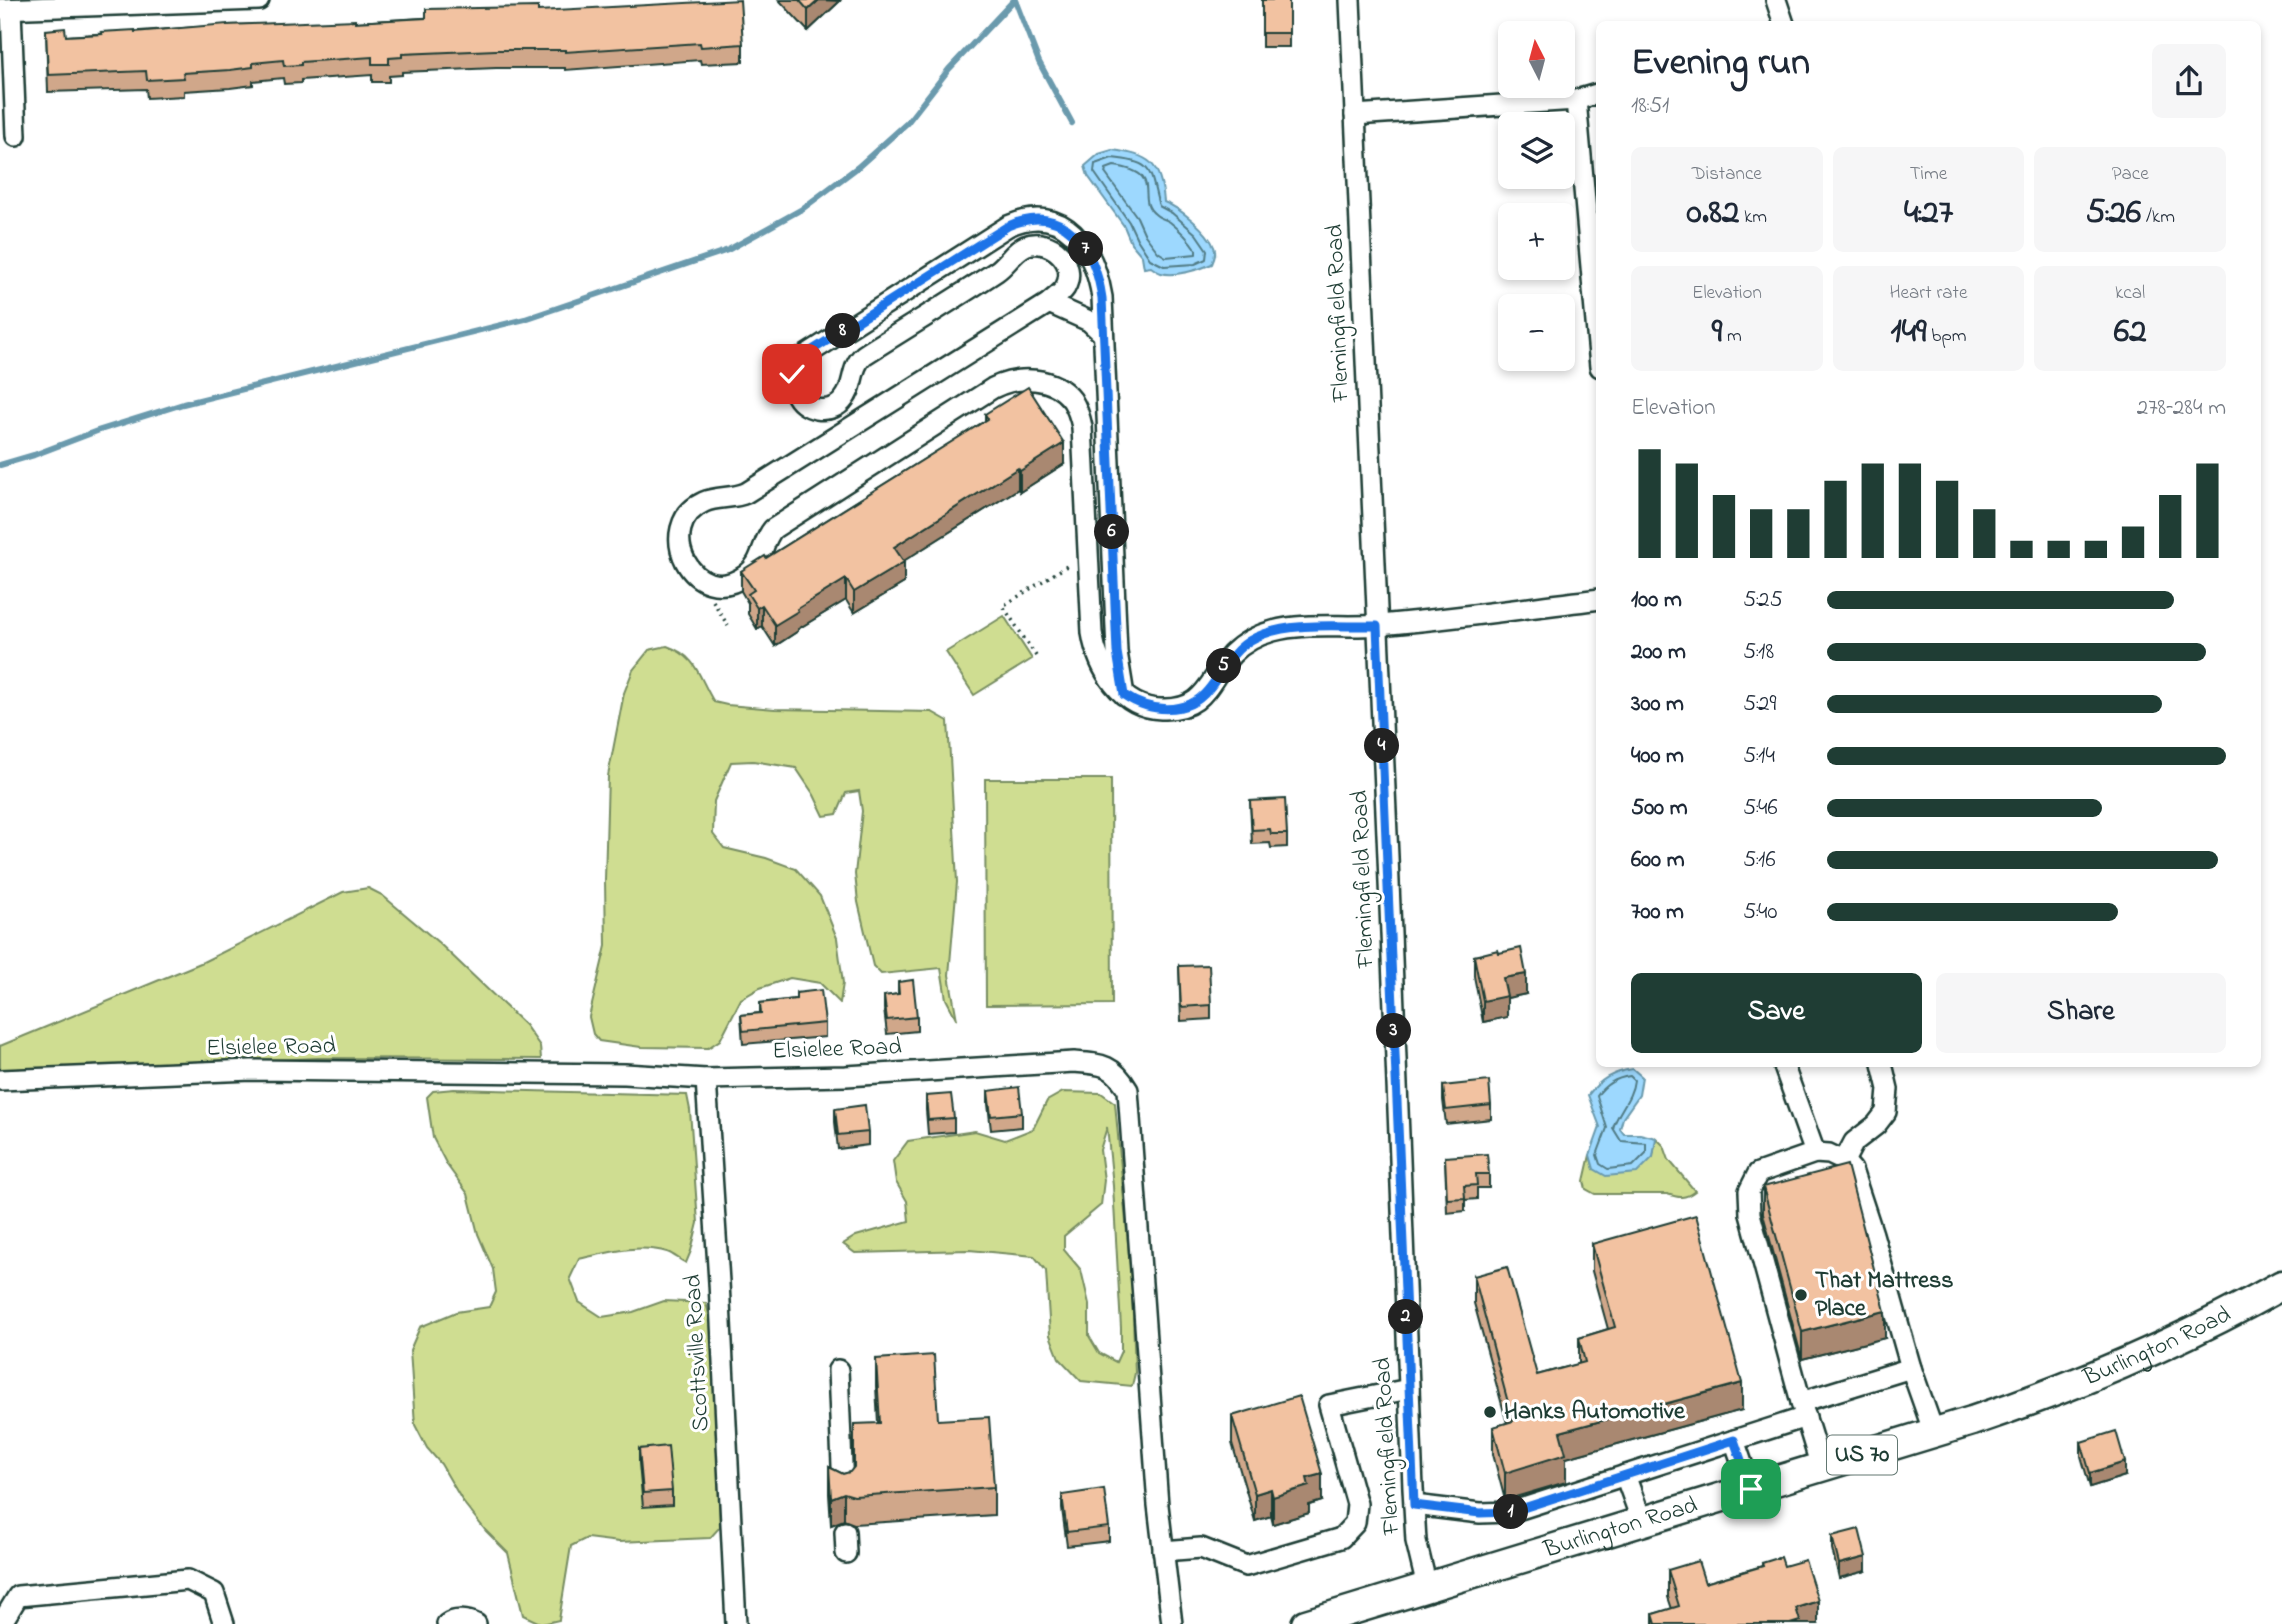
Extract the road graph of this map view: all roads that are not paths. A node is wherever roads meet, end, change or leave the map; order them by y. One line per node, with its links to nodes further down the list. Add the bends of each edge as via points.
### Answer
1 (259, 0): 4 (street)
2 (1350, 0): 8 (street, Flemingfield Road)
3 (1776, 0): 5 (street)
4 (6, 9): 9 (street)
5 (1780, 21)
6 (1596, 94): 7 (street)
7 (1576, 100): 8 (street); 11 (street)
8 (1355, 115): 14 (street, Flemingfield Road)
9 (16, 136)
10 (1049, 303): 12 (street, via 1089,321); 12 (street, via 1064,290 1068,279 1064,258 1045,244 1024,246 1001,268 864,355 854,366 839,404 829,409 811,408 796,395 792,374 803,356 1008,226 1029,219 1053,222 1084,245 1097,270); 15 (street, via 746,493 703,502 685,519 680,545 687,567 696,576 706,582 729,583 756,566 774,529 993,388 1016,379 1048,383 1071,399 1082,427 1092,633 1103,668)
11 (1596, 322)
12 (1103, 334): 15 (street, via 1117,652)
13 (1596, 599): 14 (street)
14 (1377, 626): 15 (street, via 1292,628 1262,635 1232,654 1201,697 1174,708 1150,708); 25 (street, Flemingfield Road)
15 (1124, 695)
16 (1784, 1067): 20 (street)
17 (1883, 1067): 21 (street, via 1888,1090 1886,1112 1854,1142)
18 (706, 1079): 19 (street, Elsielee Road, via 252,1070); 36 (street, Elsielee Road, via 1074,1062 1116,1071 1128,1090); 44 (street, Scottsville Road)
19 (0, 1080)
20 (1815, 1153): 21 (street); 26 (street, via 1758,1173 1749,1191 1750,1214)
21 (1844, 1161): 23 (street, via 1858,1185)
22 (2282, 1285): 27 (highway, Burlington Road / US 70, via 2167,1346 2102,1374)
23 (1911, 1368): 26 (street); 27 (street)
24 (838, 1370): 31 (street)
25 (1409, 1389): 33 (street, Flemingfield Road); 36 (street, via 1329,1405 1357,1504 1355,1523 1341,1538 1246,1566 1201,1548)
26 (1804, 1409): 28 (street); 29 (street)
27 (1934, 1433): 29 (highway, Burlington Road / US 70)
28 (1734, 1440): 30 (street); 32 (street)
29 (1821, 1467): 32 (highway, Burlington Road / US 70)
30 (1625, 1475): 33 (street, via 1511,1512); 34 (street)
31 (843, 1489)
32 (1751, 1489): 34 (highway, Burlington Road / US 70)
33 (1414, 1505): 38 (street, Flemingfield Road, via 1416,1541)
34 (1642, 1522): 38 (highway, Burlington Road / US 70)
35 (845, 1532): 37 (street)
36 (1163, 1551): 45 (street, Elsielee Road)
37 (846, 1553)
38 (1427, 1587): 39 (highway, Burlington Road / US 70)
39 (1348, 1618): 46 (highway, Burlington Road / US 70)
40 (1, 1624): 41 (street, via 18,1596 188,1580 214,1593)
41 (224, 1624)
42 (447, 1624): 43 (street)
43 (476, 1624)
44 (736, 1624)
45 (1172, 1624)
46 (1306, 1624)

